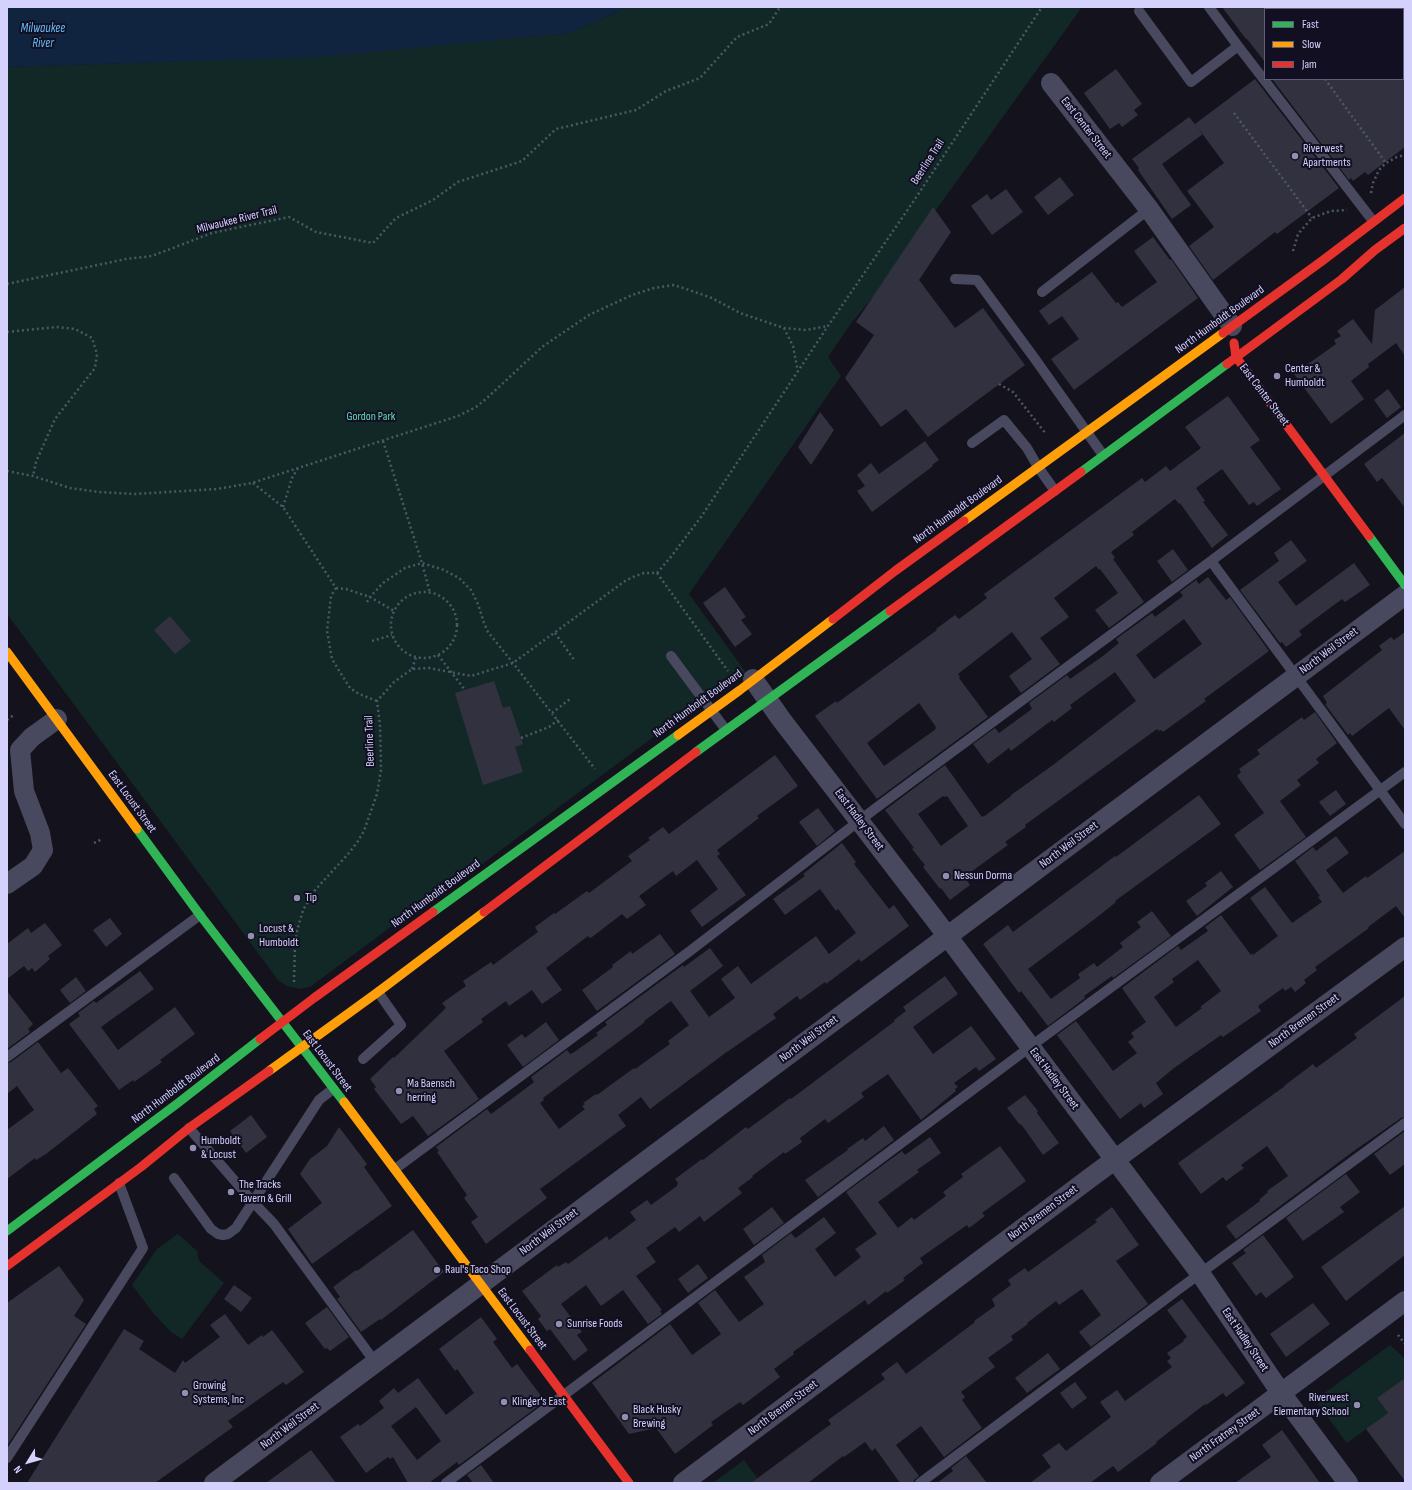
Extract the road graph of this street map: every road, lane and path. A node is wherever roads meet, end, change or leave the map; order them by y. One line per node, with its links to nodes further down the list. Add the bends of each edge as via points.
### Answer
1 (780, 7): 22 (path, Milwaukee River Trail, via 769,24 737,37 700,78 666,91 636,110 556,129 522,161 458,182 433,200 396,218 373,243 316,232 289,217 212,233 152,256)
2 (1042, 7): 24 (path, Beerline Trail)
3 (1209, 7): 5 (lane)
4 (1139, 11): 5 (lane, via 1191,82)
5 (1238, 46): 7 (lane)
6 (1264, 80): 18 (lane)
7 (1264, 80)
8 (1326, 80): 12 (path)
9 (1052, 83): 15 (street, East Center Street)
10 (1234, 112): 17 (path)
11 (1405, 155): 12 (path)
12 (1386, 163): 13 (path, via 1379,170)
13 (1370, 193)
14 (1405, 198): 18 (main road, North Humboldt Boulevard)
15 (1149, 209): 23 (lane); 25 (street, East Center Street)
16 (1348, 210): 17 (path, via 1331,211)
17 (1312, 218): 20 (path, via 1298,234)
18 (1373, 221): 25 (main road, North Humboldt Boulevard)
19 (1405, 228): 28 (main road, via 1342,279)
20 (1293, 251)
21 (956, 279): 32 (lane, via 977,280)
22 (7, 284)
23 (1042, 292)
24 (828, 326): 26 (path, via 806,330); 29 (path, Beerline Trail)
25 (1232, 326): 28 (main road, East Center Street); 32 (main road, North Humboldt Boulevard)
26 (784, 328): 29 (path, via 793,346); 34 (path, via 740,313 712,298 674,285 654,288 589,315 542,347 476,407 458,416)
27 (7, 332): 40 (path, via 56,327 76,329 92,338 97,354 95,368 55,419 36,462)
28 (1236, 357): 36 (main road); 41 (main road, East Center Street)
29 (798, 372): 47 (path, Beerline Trail, via 701,517)
30 (999, 384): 33 (path, via 1013,392)
31 (1405, 415): 41 (lane)
32 (1086, 432): 36 (lane); 37 (main road, North Humboldt Boulevard)
33 (1046, 434)
34 (383, 441): 38 (path); 46 (path)
35 (972, 443): 37 (lane, via 1004,420 1027,448)
36 (1103, 455): 43 (main road)
37 (1038, 467): 43 (lane); 68 (main road, North Humboldt Boulevard)
38 (299, 468): 42 (path); 44 (path, via 292,478)
39 (7, 471): 40 (path)
40 (33, 476): 42 (path, via 70,488 135,494 217,489)
41 (1324, 476): 45 (lane); 48 (main road, East Center Street)
42 (252, 483): 44 (path)
43 (1055, 491): 71 (main road)
44 (284, 507): 49 (path)
45 (1211, 561): 67 (lane); 84 (lane)
46 (422, 563): 50 (path); 52 (path, via 405,568 383,583); 63 (path, via 459,578 471,590 488,632)
47 (657, 573): 55 (path, via 644,573 633,577); 65 (path)
48 (1405, 585)
49 (336, 588): 52 (path); 72 (path, via 331,596 328,611 327,631 332,659 350,688)
50 (430, 593): 54 (path, via 415,593 406,598); 59 (path, via 445,600 456,618 454,640)
51 (1405, 594): 67 (street, North Weil Street)
52 (370, 597): 53 (path); 54 (path)
53 (367, 602)
54 (394, 611): 56 (path)
55 (555, 633): 62 (path); 63 (path)
56 (392, 635): 57 (path); 61 (path, via 397,645)
57 (372, 641)
58 (7, 652): 76 (main road, East Locust Street)
59 (438, 655): 61 (path); 66 (path)
60 (671, 656): 73 (lane)
61 (416, 657): 64 (path)
62 (575, 660)
63 (513, 663): 66 (path, via 471,676); 74 (path)
64 (412, 669): 66 (path, via 429,668); 72 (path, Beerline Trail, via 394,682)
65 (728, 671)
66 (452, 672): 69 (path)
67 (1296, 676): 83 (lane); 90 (street, North Weil Street)
68 (753, 679): 71 (street, East Hadley Street); 73 (main road, North Humboldt Boulevard)
69 (466, 690)
70 (570, 699): 74 (path)
71 (768, 700): 79 (main road); 84 (street, East Hadley Street)
72 (377, 701): 92 (path, Beerline Trail, via 381,770 378,794 364,832 349,853 315,890 303,910 297,931)
73 (711, 710): 79 (lane); 94 (main road, North Humboldt Boulevard)
74 (552, 713): 78 (path)
75 (15, 714): 77 (path)
76 (57, 719): 88 (street, via 32,737 20,750 24,791 40,833 43,850 33,866); 89 (main road, East Locust Street)
77 (7, 720)
78 (558, 720): 80 (path, via 549,727); 81 (path)
79 (726, 730): 93 (main road)
80 (521, 738)
81 (596, 769)
82 (1405, 772): 83 (lane)
83 (1380, 791): 85 (lane); 96 (lane)
84 (859, 821): 90 (street, East Hadley Street); 103 (lane, via 690,951)
85 (1405, 824)
86 (102, 839): 87 (path)
87 (94, 844)
88 (7, 884)
89 (200, 915): 94 (main road, East Locust Street); 97 (lane)
90 (947, 936): 96 (street, East Hadley Street); 110 (street, North Weil Street)
91 (1405, 947): 102 (street, North Bremen Street)
92 (294, 982)
93 (378, 992): 95 (main road); 98 (lane, via 401,1025)
94 (282, 1021): 95 (main road, East Locust Street); 107 (main road, North Humboldt Boulevard, via 178,1103)
95 (301, 1047): 99 (main road, East Locust Street); 101 (main road)
96 (1030, 1048): 102 (street, East Hadley Street); 116 (lane)
97 (7, 1057)
98 (363, 1060)
99 (333, 1089): 103 (main road, East Locust Street); 106 (lane, via 319,1100)
100 (1405, 1123): 109 (lane)
101 (189, 1128): 105 (main road); 106 (lane)
102 (1115, 1160): 109 (street, East Hadley Street); 121 (street, North Bremen Street)
103 (395, 1169): 110 (main road, East Locust Street)
104 (174, 1178): 106 (lane, via 211,1229 218,1234 228,1234 236,1228)
105 (119, 1183): 108 (main road); 117 (lane, via 143,1248)
106 (253, 1202): 114 (lane, via 274,1224)
107 (7, 1231)
108 (7, 1266)
109 (1200, 1273): 115 (street, East Hadley Street); 122 (lane)
110 (481, 1284): 114 (street, North Weil Street); 116 (main road, East Locust Street)
111 (1405, 1301): 115 (street, North Fratney Street)
112 (1398, 1335): 113 (path)
113 (1405, 1344)
114 (375, 1362): 118 (street, North Weil Street)
115 (1281, 1393): 123 (street, North Fratney Street); 124 (street, East Hadley Street)
116 (564, 1396): 119 (lane); 120 (main road, East Locust Street)
117 (7, 1458)
118 (214, 1483)
119 (446, 1483)
120 (629, 1483)
121 (683, 1483)
122 (920, 1483)
123 (1160, 1483)
124 (1348, 1483)

